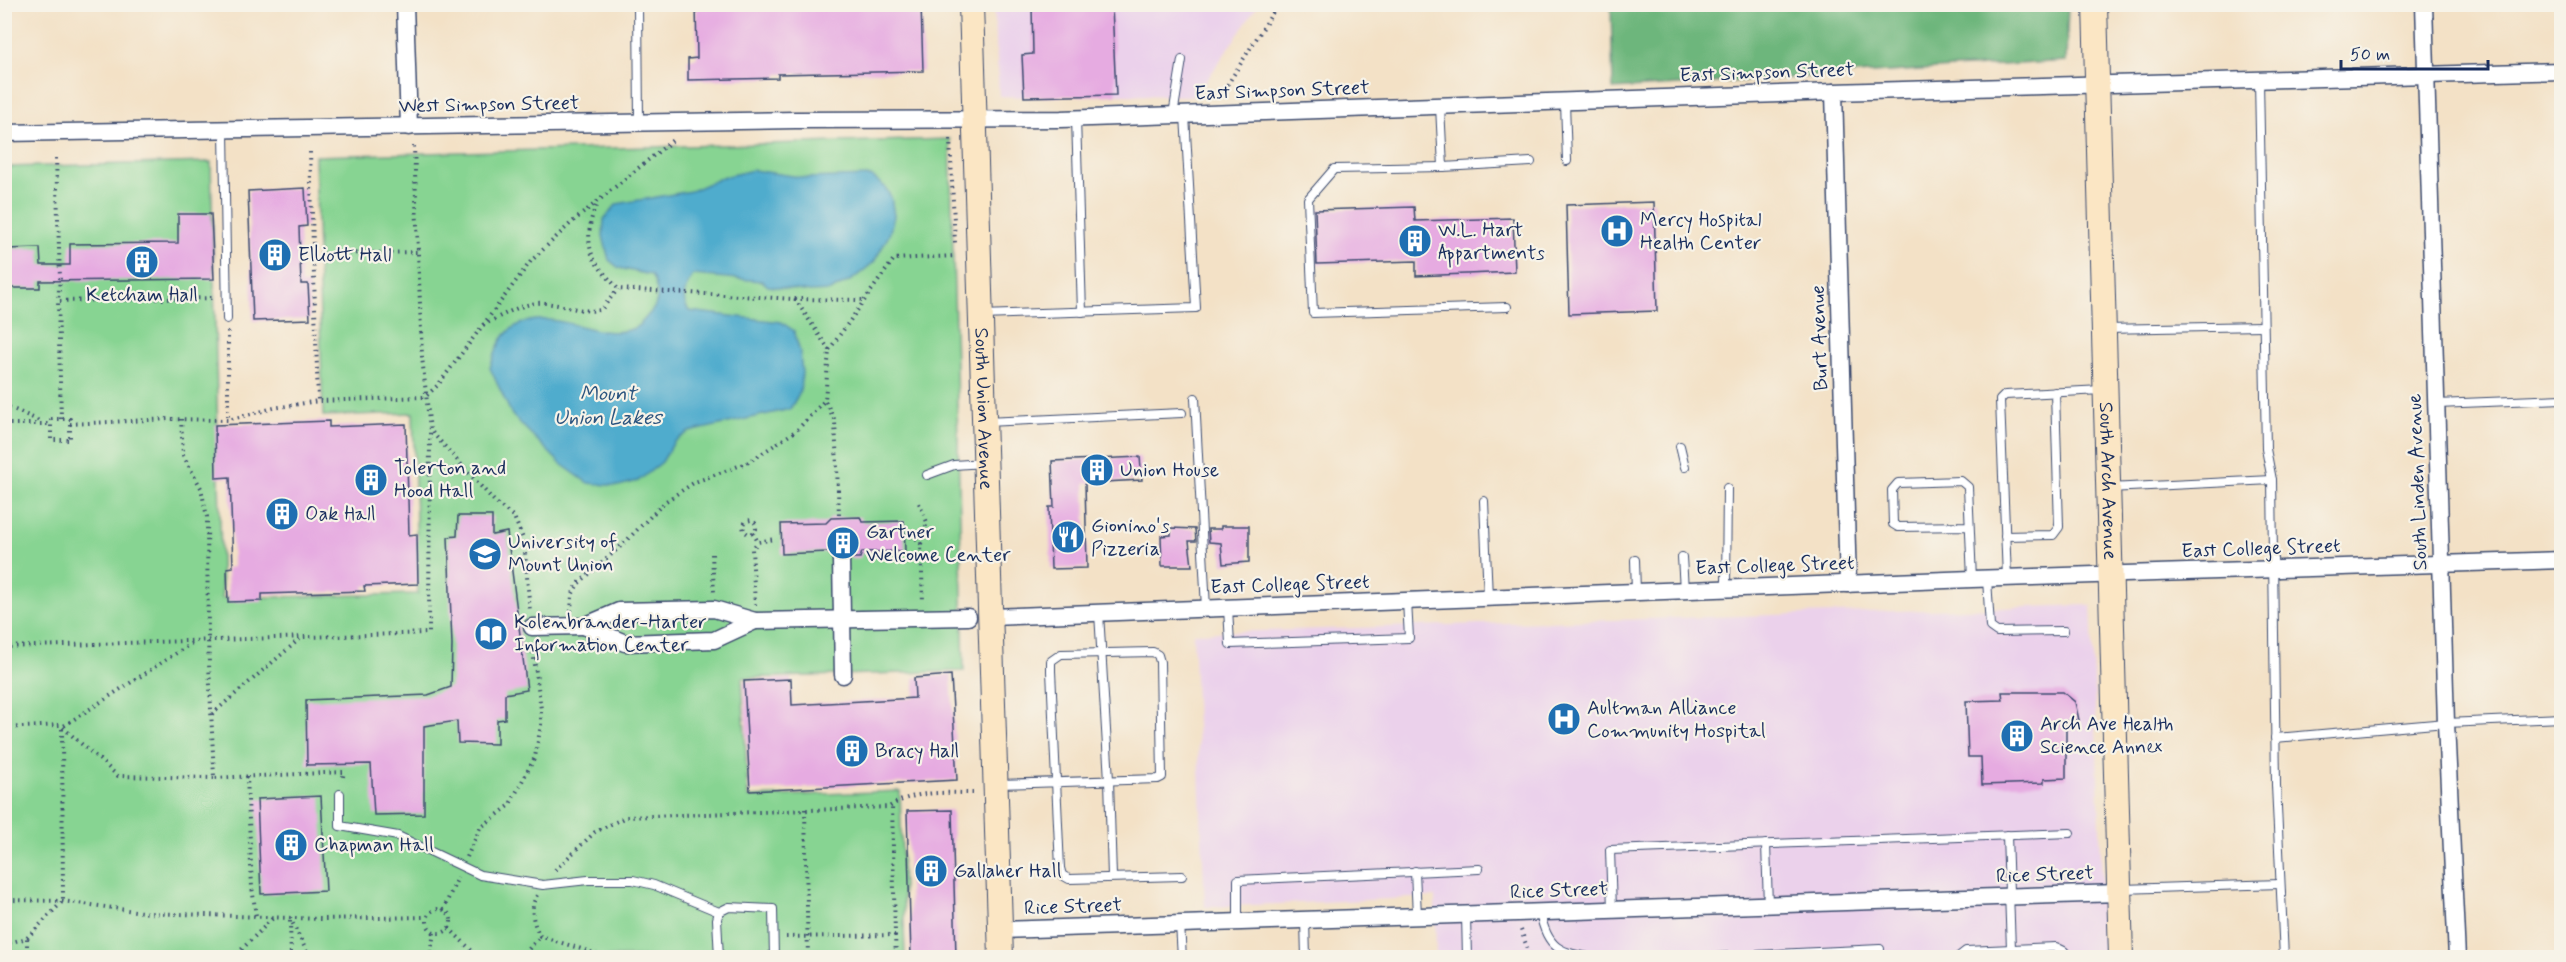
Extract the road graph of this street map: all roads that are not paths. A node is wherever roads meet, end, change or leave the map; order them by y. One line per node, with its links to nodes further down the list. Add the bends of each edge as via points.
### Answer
1 (405, 4): 18 (street)
2 (638, 4): 17 (lane)
3 (971, 4): 16 (main road, South Union Avenue)
4 (2095, 4): 10 (main road, South Arch Avenue)
5 (2424, 4): 8 (street, South Linden Avenue)
6 (1182, 60): 14 (lane)
7 (2562, 71): 8 (street, East Simpson Street)
8 (2427, 76): 9 (street, East Simpson Street); 34 (street, South Linden Avenue)
9 (2259, 80): 10 (street, East Simpson Street); 28 (lane)
10 (2097, 84): 11 (street, East Simpson Street); 29 (main road, South Arch Avenue)
11 (1834, 92): 12 (street, East Simpson Street); 56 (street, Burt Avenue)
12 (1565, 102): 13 (street, East Simpson Street); 21 (lane)
13 (1440, 106): 14 (street, East Simpson Street); 23 (lane)
14 (1179, 115): 15 (street, East Simpson Street); 25 (lane, via 1196,308)
15 (1076, 118): 16 (street, East Simpson Street); 25 (lane)
16 (975, 120): 17 (street, West Simpson Street); 26 (main road, South Union Avenue)
17 (639, 123): 18 (street, West Simpson Street)
18 (410, 127): 19 (street, West Simpson Street)
19 (224, 130): 20 (street, West Simpson Street); 27 (lane)
20 (4, 133)
21 (1567, 161)
22 (1531, 162): 23 (lane)
23 (1443, 167): 24 (lane, via 1334,169 1308,199 1314,313)
24 (1507, 308)
25 (1082, 312): 26 (lane)
26 (981, 315): 36 (main road, South Union Avenue)
27 (228, 319)
28 (2263, 326): 29 (lane); 41 (lane, via 2266,449)
29 (2104, 329): 30 (main road, South Arch Avenue)
30 (2106, 390): 31 (lane); 43 (main road, South Arch Avenue)
31 (2055, 392): 46 (lane, via 2060,527 2053,535); 46 (lane, via 2005,394 2000,400)
32 (1195, 398): 63 (lane)
33 (2562, 399): 34 (lane)
34 (2437, 404): 51 (street, South Linden Avenue)
35 (1182, 413): 36 (lane)
36 (985, 422): 38 (main road, South Union Avenue)
37 (1680, 446): 39 (lane)
38 (986, 463): 40 (lane, via 954,465); 65 (main road, South Union Avenue)
39 (1685, 467)
40 (927, 475)
41 (2272, 480): 43 (lane); 52 (lane)
42 (1727, 488): 57 (lane)
43 (2109, 489): 53 (main road, South Arch Avenue)
44 (1484, 501): 60 (lane)
45 (1969, 526): 45 (lane, via 1968,487 1961,481 1898,483 1892,489 1893,524 1899,528); 55 (lane)
46 (2005, 536): 54 (lane)
47 (1682, 557): 58 (lane)
48 (841, 558): 66 (street)
49 (1635, 560): 59 (lane)
50 (2562, 560): 51 (street, East College Street)
51 (2442, 564): 52 (street, East College Street); 74 (street, South Linden Avenue)
52 (2271, 569): 53 (street, East College Street); 75 (lane)
53 (2111, 574): 54 (street, East College Street); 88 (main road, South Arch Avenue)
54 (2007, 578): 55 (street, East College Street)
55 (1980, 579): 56 (street, East College Street); 70 (lane, via 1990,627 1997,632)
56 (1848, 584): 57 (street, East College Street)
57 (1726, 588): 58 (street, East College Street)
58 (1684, 590): 59 (street, East College Street)
59 (1636, 592): 60 (street, East College Street)
60 (1488, 598): 61 (street, East College Street)
61 (1407, 601): 62 (street, East College Street); 62 (lane, via 1409,638 1230,644)
62 (1228, 608): 63 (street, East College Street)
63 (1206, 609): 64 (street, East College Street)
64 (1099, 613): 65 (street, East College Street); 71 (lane)
65 (980, 617): 66 (street, East College Street); 78 (main road, South Union Avenue)
66 (843, 619): 67 (street, East College Street); 72 (street)
67 (755, 621): 68 (street, via 714,609 619,611); 68 (street, via 714,640 625,643)
68 (577, 626): 69 (street)
69 (532, 627)
70 (2064, 631)
71 (1102, 652): 76 (lane); 76 (lane, via 1149,651 1158,655 1160,662 1163,776); 77 (lane, via 1061,654 1052,661)
72 (843, 675)
73 (2562, 718): 74 (lane)
74 (2446, 723): 75 (lane); 114 (street, South Linden Avenue)
75 (2275, 738): 87 (lane)
76 (1109, 780): 77 (lane); 86 (lane)
77 (1057, 782): 78 (lane); 86 (lane, via 1062,875 1069,879)
78 (996, 784): 99 (main road, South Union Avenue)
79 (340, 794): 92 (lane, via 340,826 398,836 480,875 543,885 633,880)
80 (2070, 832): 81 (lane)
81 (2007, 835): 82 (lane); 89 (lane)
82 (1766, 844): 90 (lane); 91 (lane, via 1610,850)
83 (1479, 869): 84 (lane)
84 (1415, 871): 95 (lane); 97 (lane, via 1238,880)
85 (1182, 876): 86 (lane)
86 (1112, 878)
87 (2280, 884): 88 (lane); 113 (lane)
88 (2119, 891): 89 (street, Rice Street); 112 (main road, South Arch Avenue)
89 (2009, 897): 90 (street, Rice Street); 101 (lane)
90 (1768, 905): 91 (street, Rice Street)
91 (1612, 910): 93 (street, Rice Street)
92 (720, 912): 102 (lane); 103 (lane, via 729,907 773,909)
93 (1540, 912): 94 (street, Rice Street); 108 (lane, via 1544,933 1557,948)
94 (1466, 915): 95 (street, Rice Street); 107 (lane)
95 (1416, 916): 96 (street, Rice Street)
96 (1305, 920): 97 (street, Rice Street); 106 (lane)
97 (1238, 922): 98 (street, Rice Street)
98 (1180, 924): 99 (street, Rice Street); 105 (lane)
99 (1000, 930): 104 (main road, South Union Avenue)
100 (1880, 949): 109 (lane)
101 (2011, 949): 110 (lane, via 1966,951); 111 (lane, via 2056,947)
102 (719, 957)
103 (774, 957)
104 (1001, 957)
105 (1182, 957)
106 (1306, 957)
107 (1467, 957)
108 (1595, 957)
109 (1696, 957)
110 (1958, 957)
111 (2069, 957)
112 (2121, 957)
113 (2284, 957)
114 (2457, 957)

